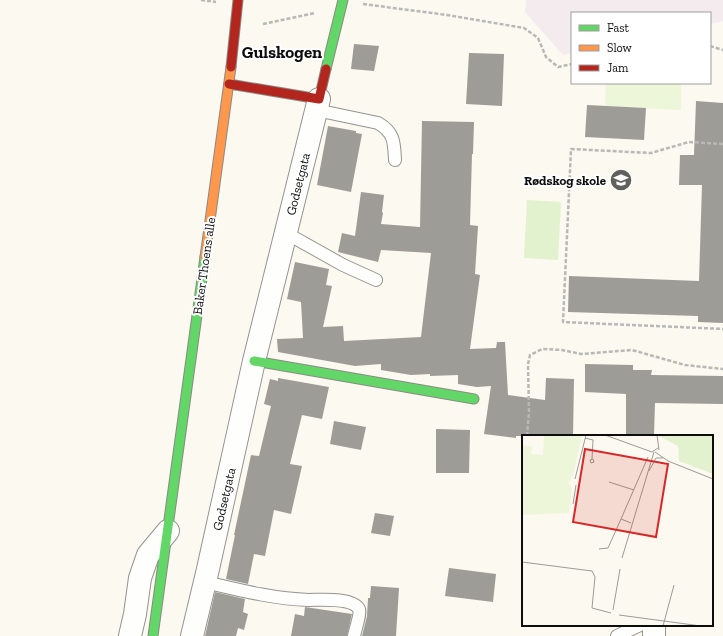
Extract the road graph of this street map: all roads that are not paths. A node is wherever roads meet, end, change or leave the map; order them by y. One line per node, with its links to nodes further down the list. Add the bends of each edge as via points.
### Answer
1 (238, 0): 3 (street, Baker Thoens alle)
2 (343, 0): 4 (street, Godsetgata)
3 (229, 84): 4 (street); 10 (street, Baker Thoens alle)
4 (318, 105): 5 (lane, via 385,127 393,138); 6 (street, Godsetgata)
5 (395, 160)
6 (286, 234): 7 (lane); 8 (street, Godsetgata)
7 (376, 280)
8 (254, 361): 9 (street); 11 (street, Godsetgata)
9 (474, 398)
10 (168, 531): 13 (street, via 146,560 140,578); 14 (street, Baker Thoens alle)
11 (205, 582): 15 (street, Godsetgata); 16 (lane, via 286,599 331,600 354,604 360,614)
12 (638, 626): 17 (lane)
13 (130, 636)
14 (153, 636)
15 (192, 636)
16 (354, 636)
17 (617, 636)

